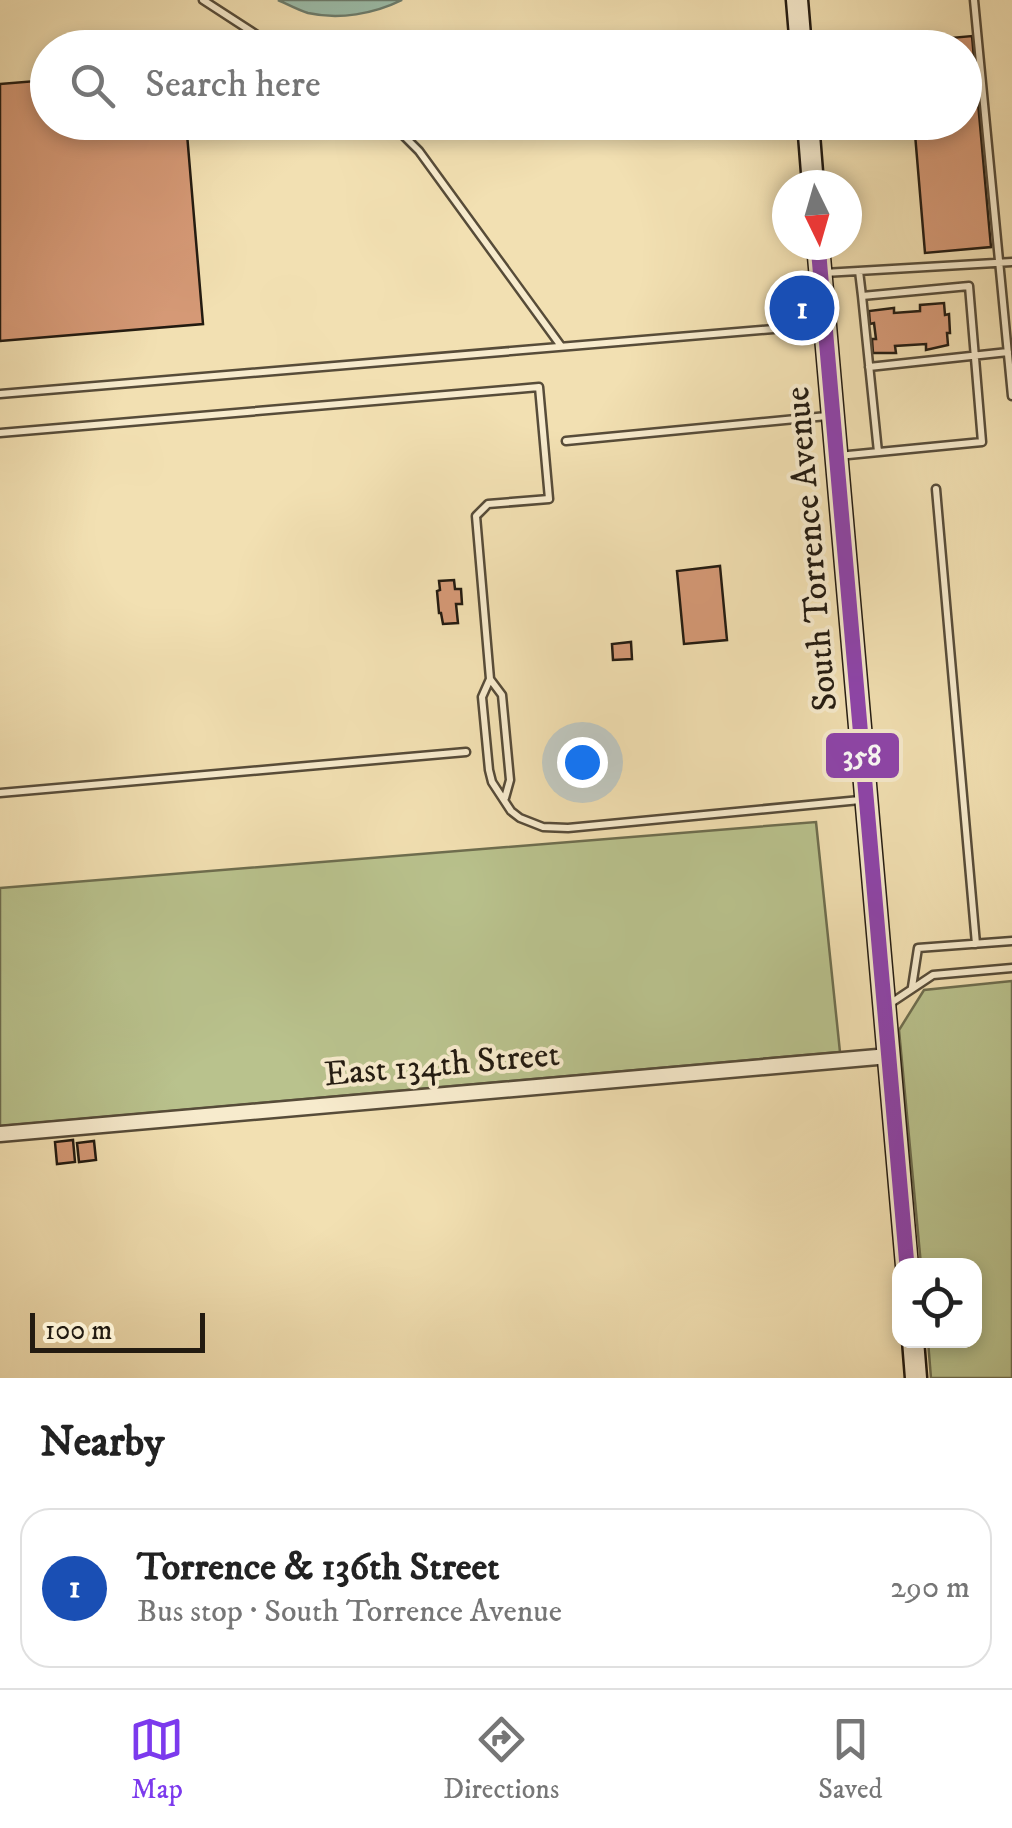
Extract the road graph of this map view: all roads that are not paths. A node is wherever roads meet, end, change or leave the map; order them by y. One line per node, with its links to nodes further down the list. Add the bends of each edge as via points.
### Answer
1 (203, 0): 4 (lane)
2 (797, 0): 5 (main road)
3 (974, 0): 6 (lane)
4 (249, 30)
5 (800, 30)
6 (977, 30)
7 (982, 81): 13 (lane)
8 (408, 140): 18 (lane)
9 (809, 140): 10 (main road)
10 (812, 170)
11 (820, 260): 15 (main road, South Torrence Avenue)
12 (1012, 262): 13 (lane)
13 (1000, 263): 14 (lane); 19 (lane)
14 (859, 271): 15 (lane); 16 (lane)
15 (821, 273): 17 (main road, South Torrence Avenue)
16 (862, 296): 20 (lane, via 969,286); 21 (lane)
17 (826, 324): 18 (lane); 24 (main road, South Torrence Avenue)
18 (562, 347): 22 (lane)
19 (1008, 352): 20 (lane); 23 (lane)
20 (975, 357): 21 (lane); 27 (lane, via 982,442)
21 (869, 366): 27 (lane)
22 (0, 394)
23 (1012, 396)
24 (833, 415): 26 (lane); 28 (main road, South Torrence Avenue)
25 (0, 433): 30 (lane, via 539,387 549,499 488,504 476,516)
26 (566, 442)
27 (878, 452): 28 (lane)
28 (837, 456): 34 (main road, South Torrence Avenue)
29 (936, 489): 36 (lane)
30 (490, 679): 33 (lane, via 502,695 510,780); 33 (lane, via 482,696 489,770)
31 (466, 752): 32 (lane)
32 (0, 793)
33 (505, 799): 34 (lane, via 520,818 555,828)
34 (866, 799): 39 (main road, South Torrence Avenue)
35 (1012, 941): 36 (lane)
36 (976, 944): 38 (lane, via 918,948)
37 (1012, 968): 38 (lane, via 932,975)
38 (912, 988): 39 (lane)
39 (884, 1008): 40 (main road, South Torrence Avenue)
40 (889, 1056): 41 (street, East 134th Street); 42 (main road, South Torrence Avenue)
41 (0, 1134)
42 (906, 1258)
43 (914, 1348): 44 (main road)
44 (916, 1378)

